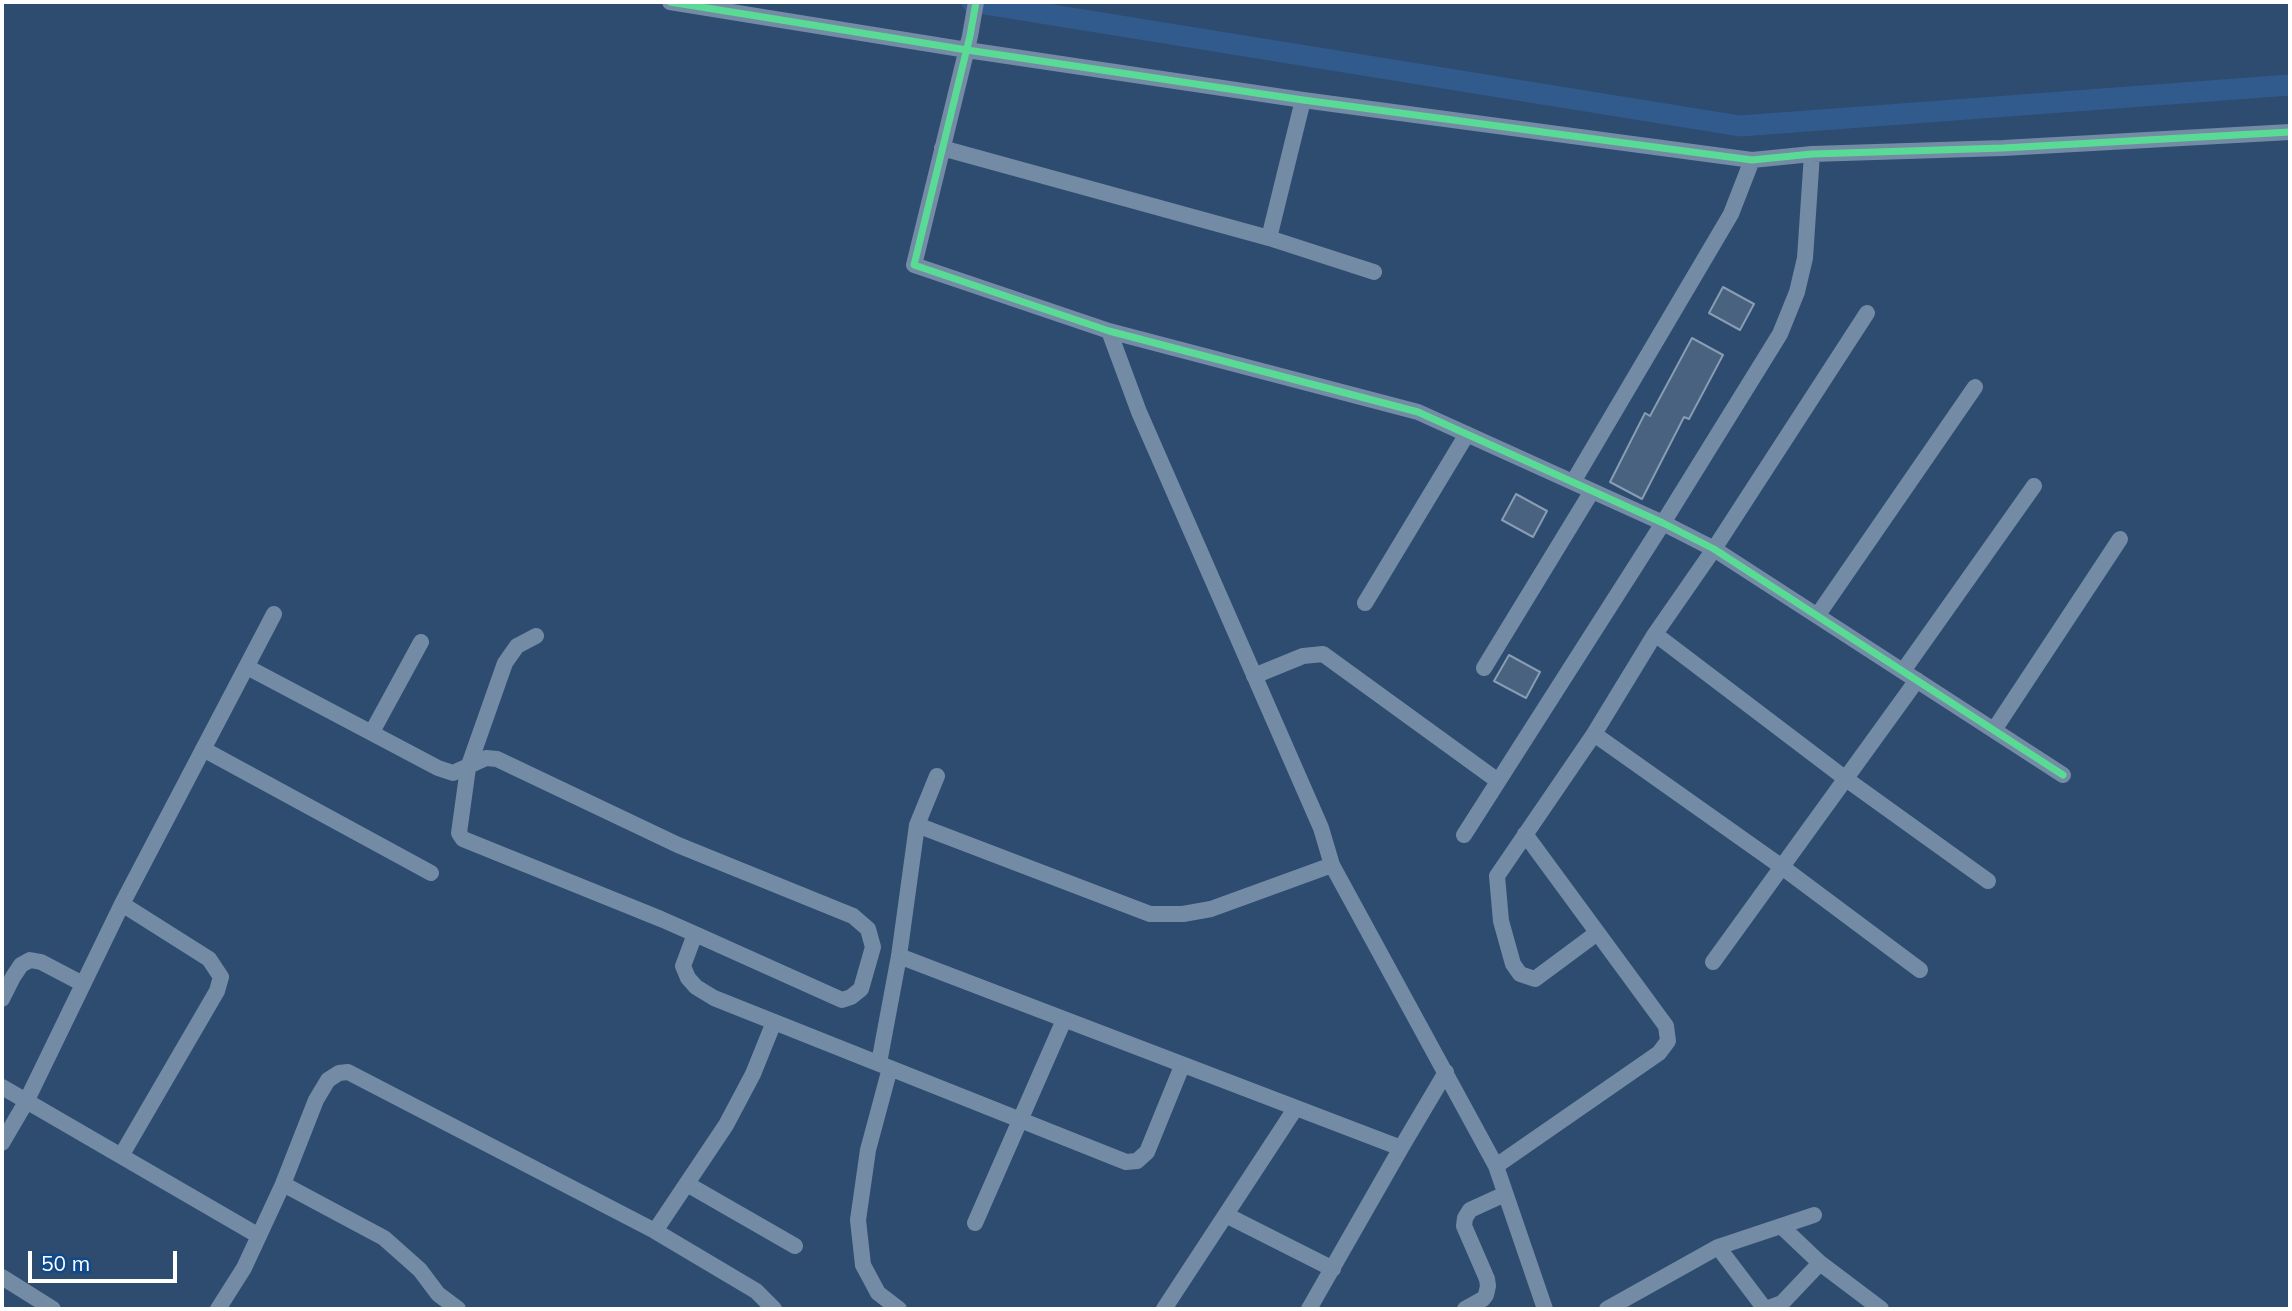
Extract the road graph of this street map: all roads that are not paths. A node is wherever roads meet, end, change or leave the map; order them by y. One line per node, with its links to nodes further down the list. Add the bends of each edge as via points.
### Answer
1 (670, 2): 3 (street)
2 (976, 2): 3 (street)
3 (968, 43): 4 (street); 6 (street)
4 (1303, 100): 8 (street); 9 (street)
5 (2290, 132): 7 (street)
6 (942, 148): 9 (street); 12 (street, via 914,265)
7 (1812, 154): 8 (street); 18 (street, via 1805,258 1797,292 1780,334)
8 (1752, 160): 15 (street, via 1731,214)
9 (1269, 238): 10 (street)
10 (1374, 272)
11 (1867, 313): 20 (street)
12 (1110, 331): 14 (street, via 1418,412); 29 (street, via 1139,412)
13 (1975, 387): 23 (street)
14 (1467, 434): 15 (street); 21 (street)
15 (1573, 482): 17 (street)
16 (2034, 486): 30 (street)
17 (1592, 491): 18 (street); 28 (street)
18 (1663, 523): 20 (street); 39 (street)
19 (2120, 539): 31 (street)
20 (1714, 549): 23 (street); 24 (street)
21 (1364, 603)
22 (274, 614): 27 (street)
23 (1817, 616): 30 (street)
24 (1655, 634): 33 (street); 38 (street)
25 (536, 636): 35 (street, via 517,646 505,663)
26 (421, 642): 32 (street)
27 (247, 667): 32 (street); 34 (street)
28 (1484, 668)
29 (1254, 676): 39 (street, via 1303,656 1323,654); 43 (street, via 1321,828)
30 (1910, 676): 31 (street); 38 (street)
31 (1994, 730): 36 (street)
32 (372, 732): 35 (street, via 438,768 453,773)
33 (1594, 734): 41 (street); 44 (street)
34 (203, 749): 45 (street); 47 (street)
35 (468, 768): 49 (street, via 459,833 463,839); 49 (street, via 486,758 497,759 678,845 853,916 868,929 873,947 861,989 842,1000)
36 (2063, 775)
37 (937, 776): 40 (street)
38 (1846, 779): 44 (street); 46 (street)
39 (1498, 781): 42 (street)
40 (917, 825): 43 (street, via 1150,914 1211,909); 50 (street)
41 (1525, 834): 48 (street); 48 (street, via 1497,876 1501,921 1520,974 1535,979)
42 (1464, 835)
43 (1332, 865): 59 (street)
44 (1782, 867): 51 (street); 52 (street)
45 (431, 873)
46 (1987, 881)
47 (122, 904): 53 (street); 66 (street, via 209,959 221,977)
48 (1597, 933): 67 (street, via 1666,1026 1668,1041 1659,1053)
49 (695, 934): 56 (street, via 683,966 696,987)
50 (899, 956): 55 (street); 57 (street)
51 (1713, 962)
52 (1920, 970)
53 (83, 984): 54 (street, via 30,960 21,965); 61 (street)
54 (2, 999)
55 (1064, 1020): 58 (street); 63 (street)
56 (774, 1022): 57 (street); 69 (street, via 726,1125)
57 (884, 1065): 63 (street); 88 (street, via 858,1220 863,1265 878,1293)
58 (1182, 1066): 62 (street); 63 (street, via 1147,1152 1137,1161 1126,1162)
59 (1446, 1072): 65 (street); 67 (street)
60 (2, 1087): 61 (street)
61 (26, 1101): 64 (street); 66 (street)
62 (1295, 1109): 65 (street); 71 (street)
63 (1020, 1120): 73 (street)
64 (2, 1143)
65 (1401, 1148): 80 (street)
66 (121, 1156): 76 (street)
67 (1496, 1166): 70 (street)
68 (284, 1184): 75 (street, via 316,1100 328,1080 348,1072); 76 (street); 86 (street, via 384,1238)
69 (687, 1184): 75 (street); 77 (street)
70 (1506, 1194): 91 (street, via 1470,1210 1465,1217 1464,1226 1488,1286 1483,1299); 92 (street)
71 (1226, 1215): 80 (street); 89 (street)
72 (1814, 1215): 74 (street)
73 (975, 1223)
74 (1781, 1226): 78 (street); 79 (street)
75 (655, 1231): 87 (street, via 756,1291)
76 (259, 1236): 85 (street)
77 (795, 1246)
78 (1718, 1247): 83 (street); 93 (street)
79 (1820, 1264): 82 (street); 83 (street)
80 (1333, 1269): 90 (street)
81 (2, 1277): 84 (street)
82 (1871, 1306)
83 (1775, 1308)
84 (53, 1309)
85 (218, 1309)
86 (457, 1309)
87 (774, 1309)
88 (899, 1309)
89 (1164, 1309)
90 (1309, 1309)
91 (1465, 1309)
92 (1545, 1309)
93 (1607, 1309)

